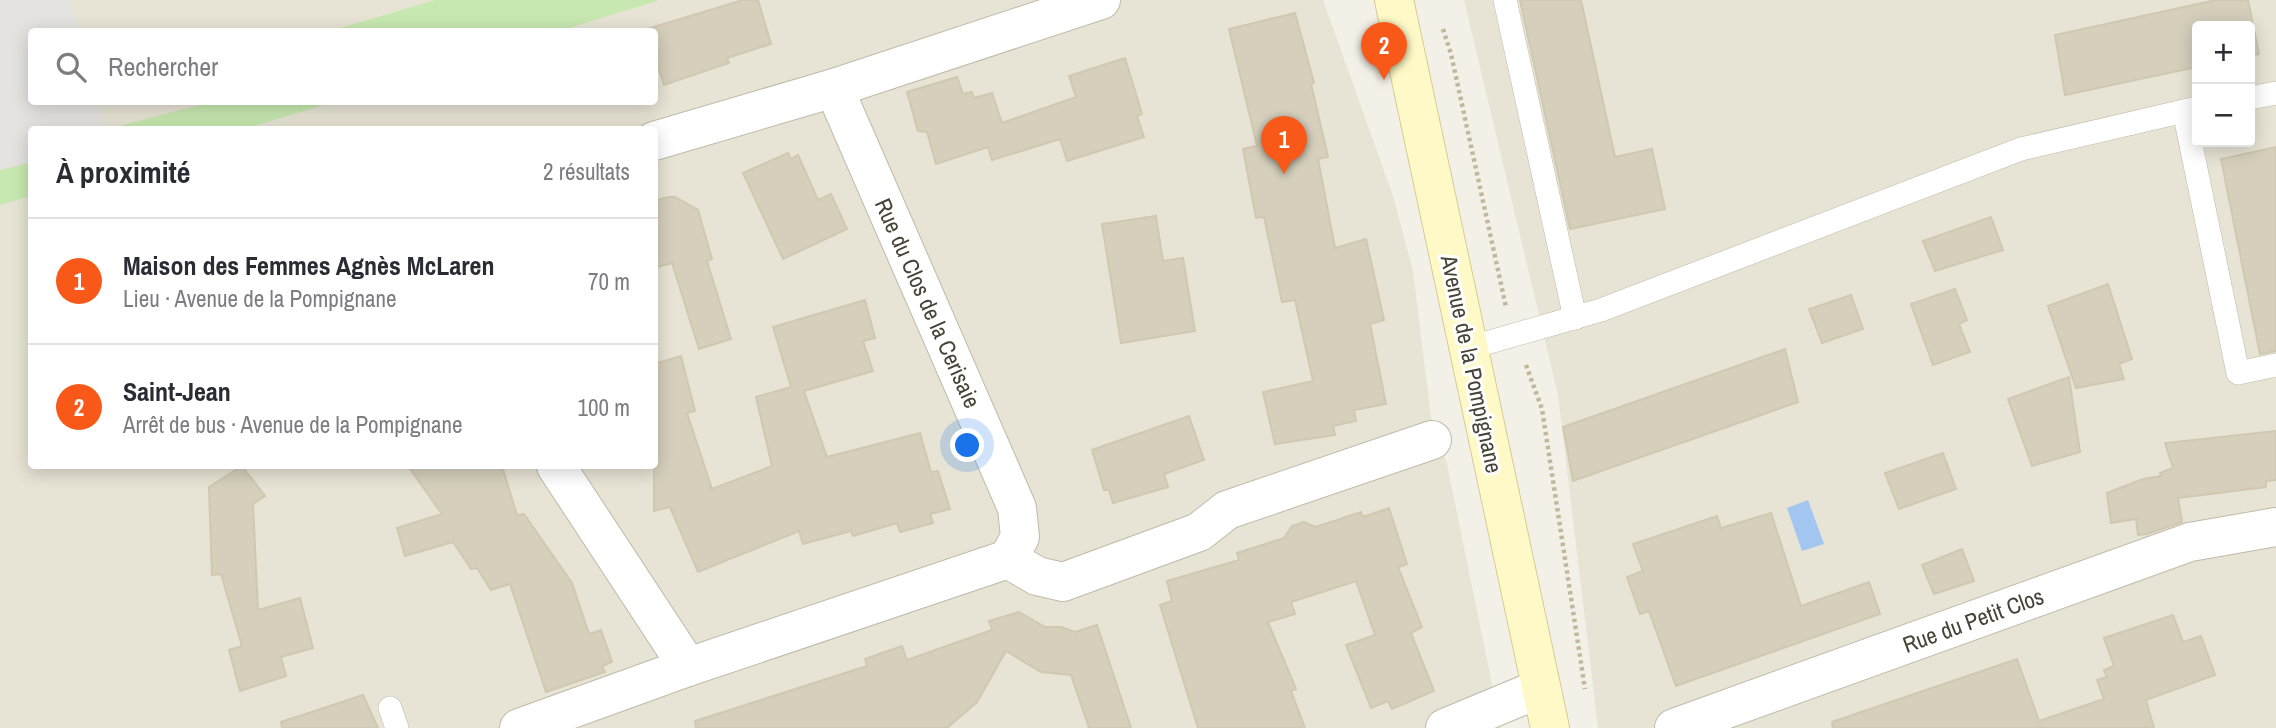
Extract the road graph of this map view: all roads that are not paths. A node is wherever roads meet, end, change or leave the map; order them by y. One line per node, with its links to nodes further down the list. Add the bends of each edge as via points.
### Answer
1 (1101, 0): 4 (street)
2 (1394, 0): 10 (main road, Avenue de la Pompignane)
3 (1505, 0): 9 (lane)
4 (834, 88): 8 (street); 15 (street, Rue du Clos de la Cerisaie, via 1017,508 1020,537)
5 (2276, 93): 6 (lane)
6 (2255, 97)
7 (2191, 110): 9 (lane, via 2021,149); 11 (lane, via 2238,373)
8 (658, 140)
9 (1575, 318): 10 (lane)
10 (1469, 348): 17 (main road, Avenue de la Pompignane)
11 (2276, 365)
12 (1432, 440): 15 (street, via 1227,510 1199,531 1063,582 1037,576)
13 (558, 469): 16 (street)
14 (2276, 527): 21 (street, Rue du Petit Clos, via 2190,542)
15 (1008, 559): 16 (street)
16 (688, 667): 18 (street)
17 (1541, 688): 19 (street); 20 (main road, Avenue de la Pompignane)
18 (519, 728)
19 (1444, 728)
20 (1550, 728)
21 (1674, 728)

